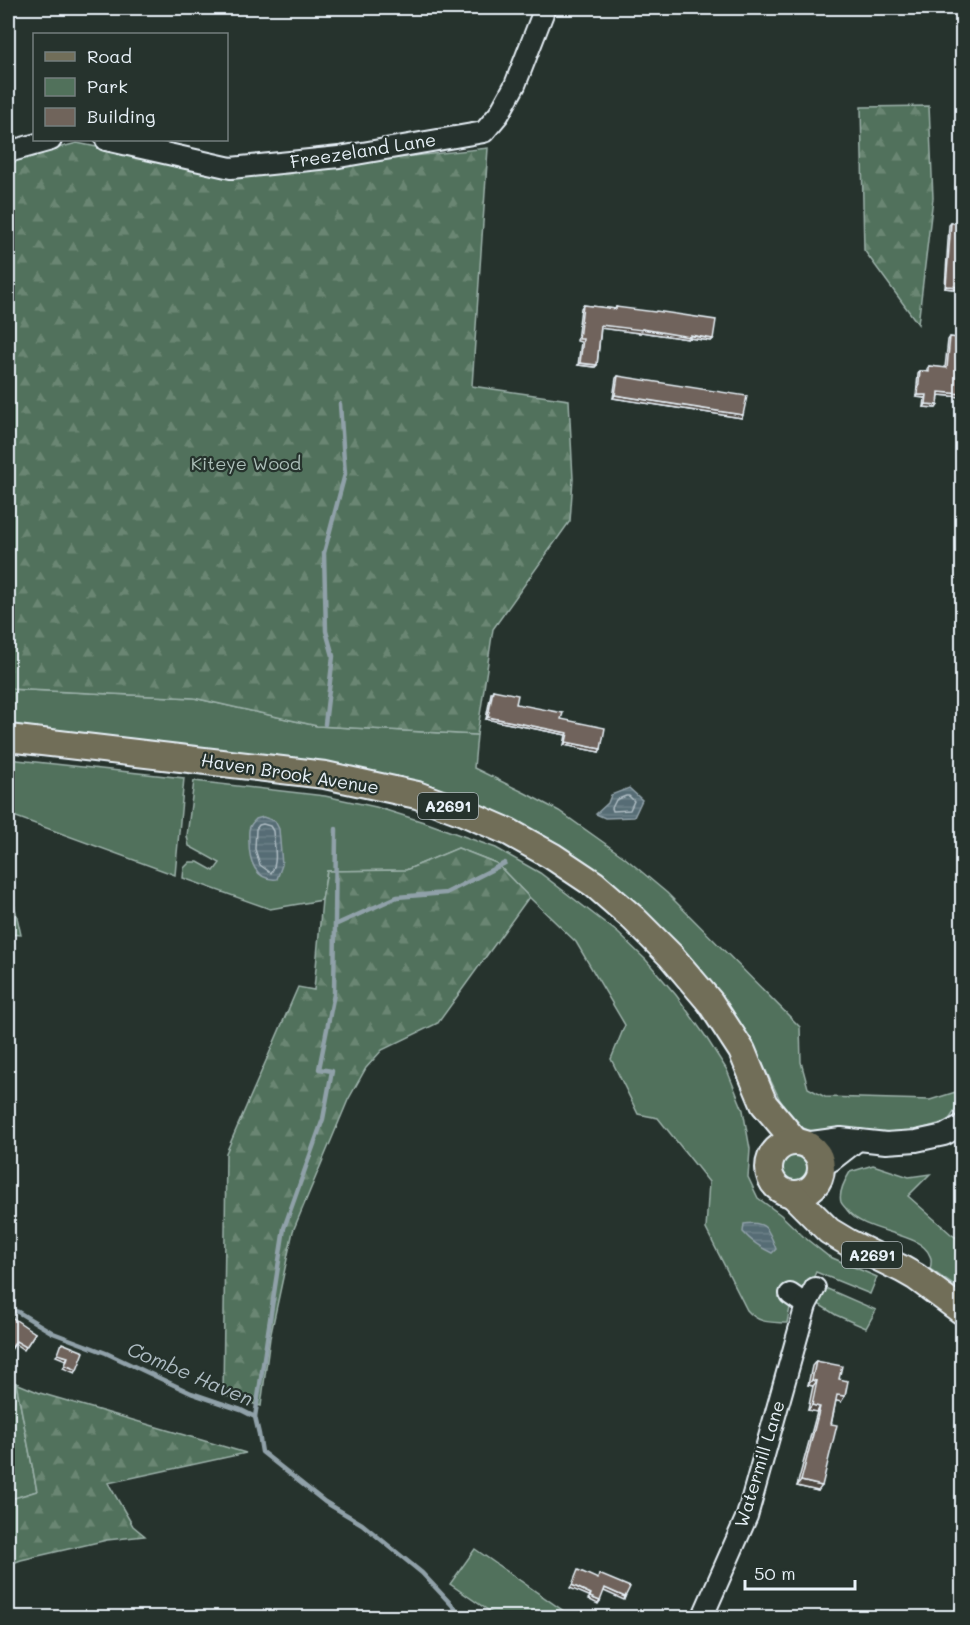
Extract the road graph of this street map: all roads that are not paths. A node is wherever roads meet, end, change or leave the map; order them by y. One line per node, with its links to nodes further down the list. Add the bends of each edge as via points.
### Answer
1 (545, 8): 3 (street, Freezeland Lane, via 516,85 484,132 339,157 231,168)
2 (47, 141): 4 (street)
3 (110, 141)
4 (8, 152)
5 (8, 738): 6 (main road, Haven Brook Avenue / A2691, via 325,775 417,795 509,832 594,884 671,956 710,1002 742,1051)
6 (764, 1104): 9 (main road, Haven Brook Avenue / A2691); 10 (main road, Haven Brook Avenue / A2691)
7 (963, 1125): 8 (street, via 944,1135 916,1141)
8 (858, 1140): 9 (street); 11 (street)
9 (800, 1143): 10 (main road, via 781,1146); 11 (main road, via 816,1152 820,1159)
10 (770, 1162): 12 (main road, via 774,1182)
11 (819, 1174): 12 (main road, via 807,1191); 13 (main road, A2691)
12 (792, 1194): 13 (main road, A2691)
13 (829, 1231): 15 (main road, A2691, via 916,1277)
14 (804, 1296): 16 (street, Watermill Lane, via 747,1516)
15 (963, 1311)
16 (702, 1617)

